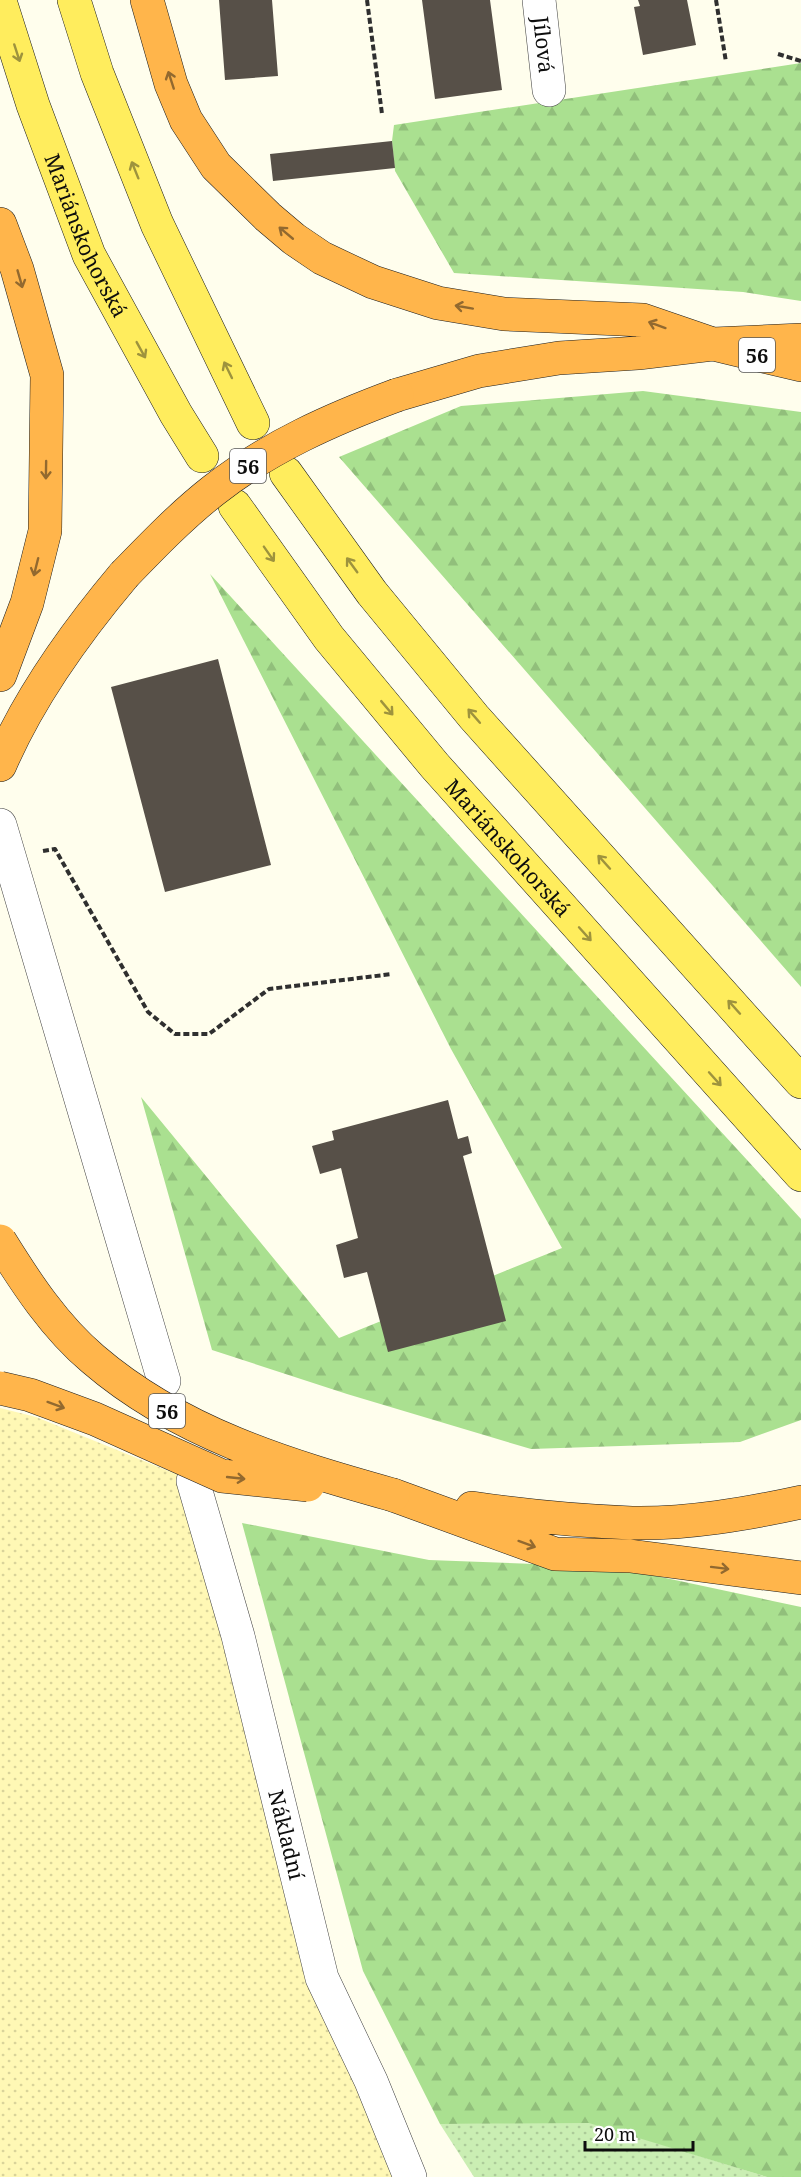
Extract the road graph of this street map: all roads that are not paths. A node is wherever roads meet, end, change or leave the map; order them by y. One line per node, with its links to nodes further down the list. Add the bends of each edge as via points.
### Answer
1 (74, 0): 10 (main road, one-way to 1, via 157,224 97,73)
2 (147, 0): 8 (highway, one-way to 2, via 643,320 504,314 438,303 373,282 322,258 294,240 216,166 186,120 171,84)
3 (539, 0): 5 (street, Jílová)
4 (0, 1): 11 (main road, Mariánskohorská, one-way to 11, via 33,105 89,255)
5 (549, 90)
6 (0, 224): 14 (highway, one-way to 14, via 47,375 45,531 27,603)
7 (801, 340): 8 (highway, 56)
8 (712, 344): 9 (highway, 56); 15 (highway, 56, bridge, via 559,358 479,371 397,395 316,428 249,465 184,516 124,575 72,639 12,736)
9 (801, 365)
10 (253, 423)
11 (202, 456)
12 (286, 473): 17 (main road, one-way to 12, via 474,717 372,593)
13 (235, 506): 18 (main road, Mariánskohorská, one-way to 18, via 329,638 435,766)
14 (0, 675)
15 (0, 765)
16 (0, 825): 20 (street)
17 (801, 1082)
18 (801, 1175)
19 (0, 1241): 23 (highway, 56, bridge, via 50,1315 92,1358 138,1394 188,1424 238,1446)
20 (164, 1381)
21 (0, 1388): 23 (highway, 56, one-way to 23, bridge, via 94,1419 222,1476)
22 (193, 1481): 26 (street, Nákladní, via 238,1636 322,1977)
23 (393, 1495): 24 (highway, 56, via 512,1514 634,1523 753,1513); 25 (highway, one-way to 25, via 555,1554 630,1556)
24 (801, 1502)
25 (801, 1578)
26 (410, 2177)

